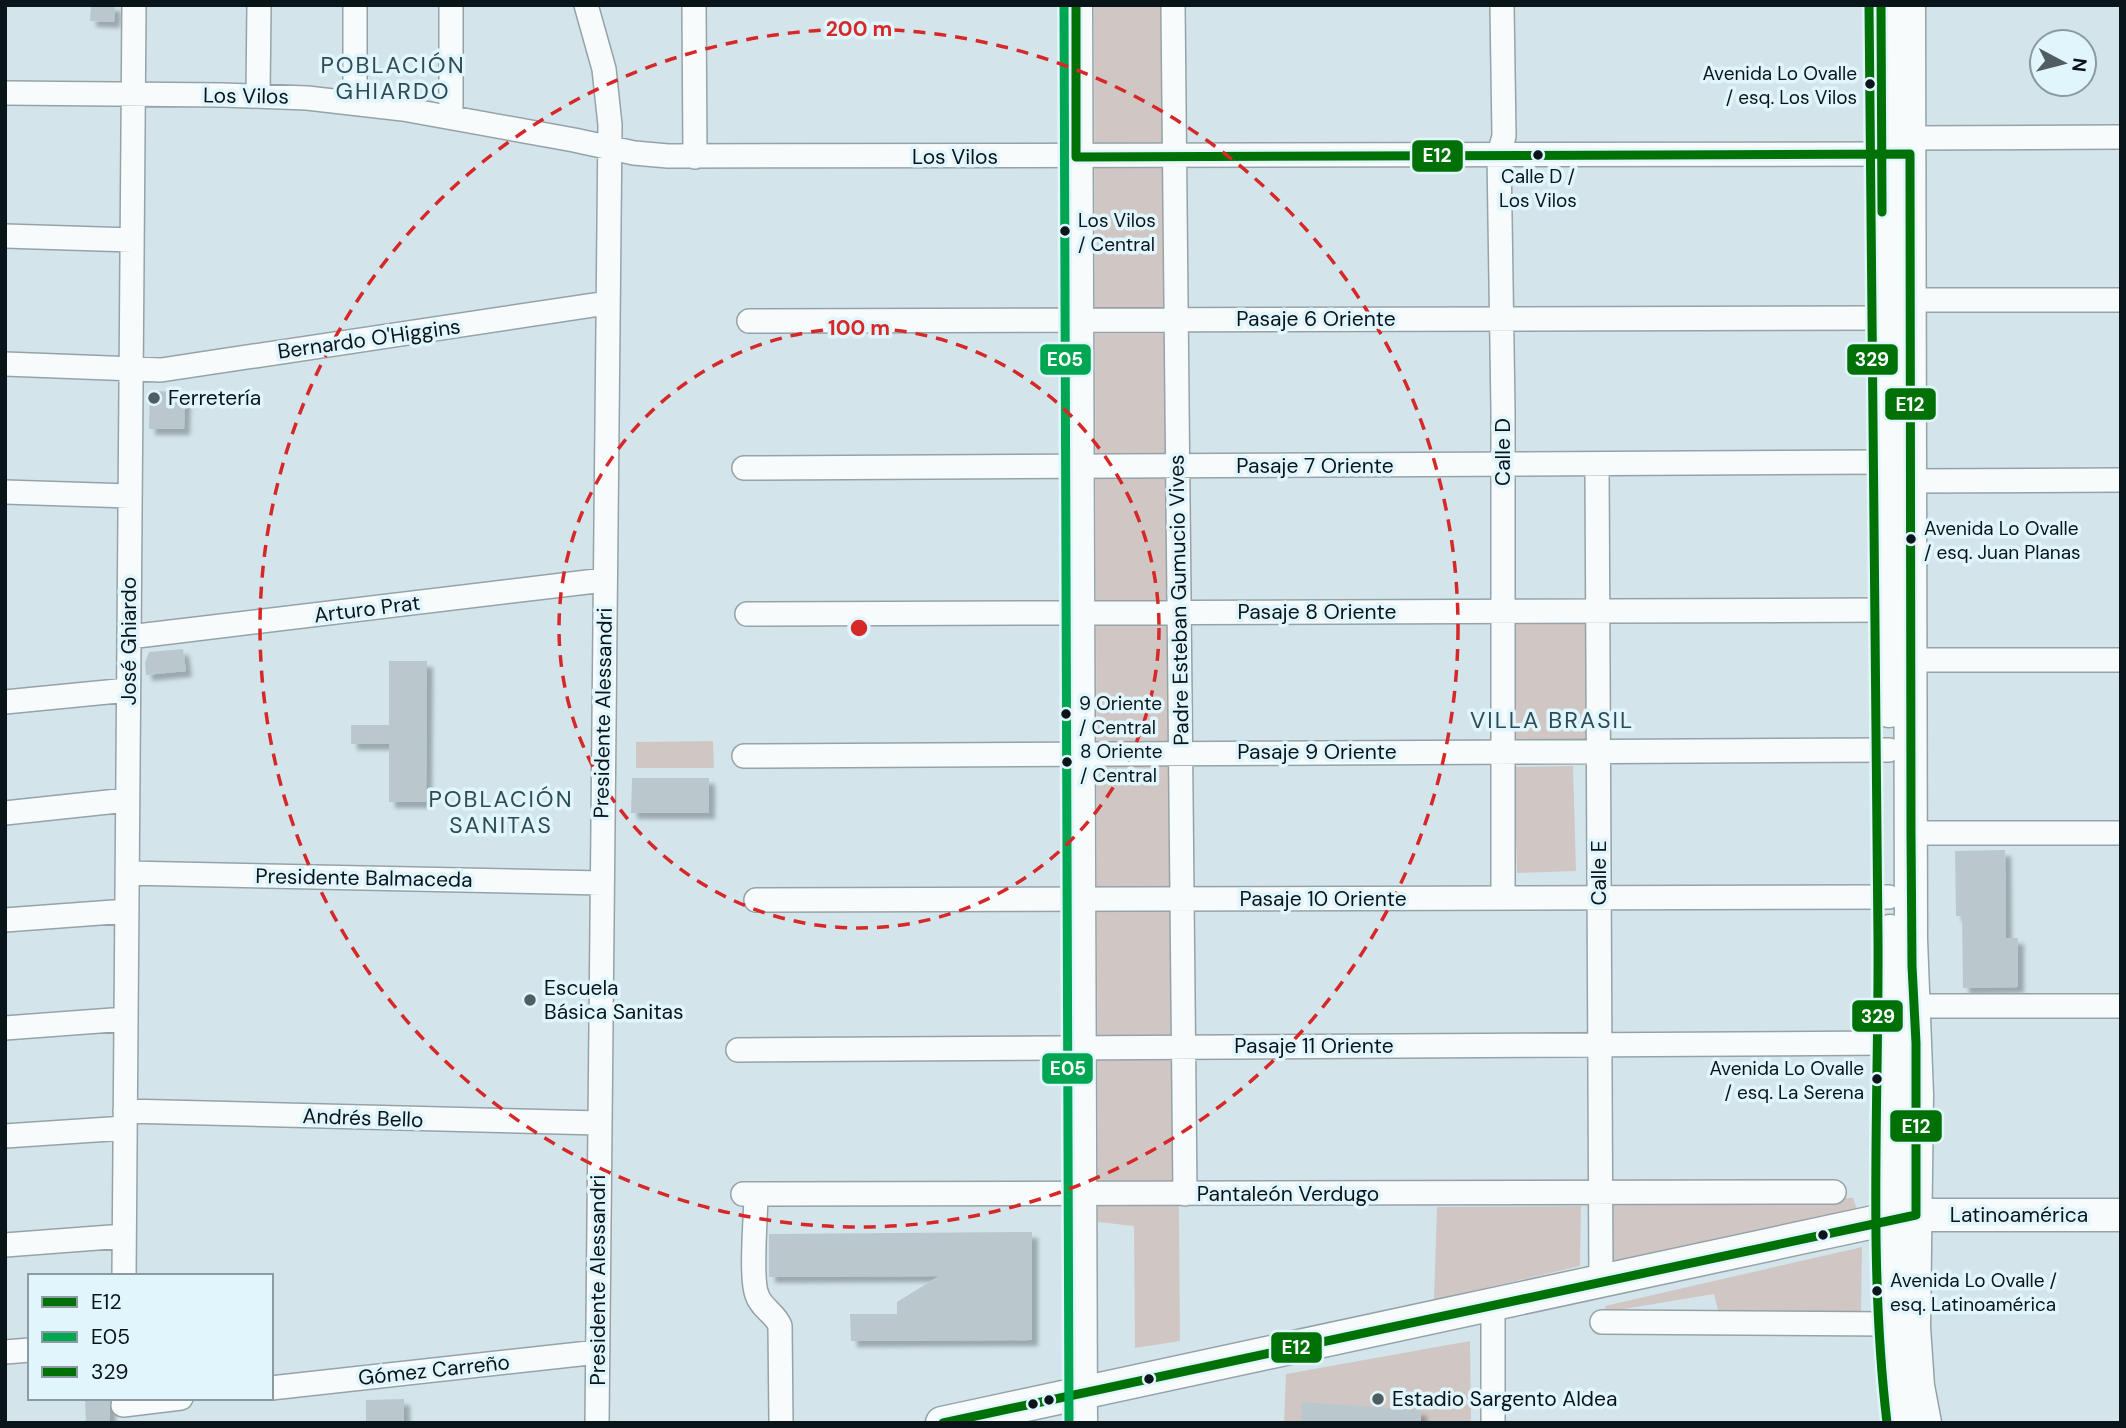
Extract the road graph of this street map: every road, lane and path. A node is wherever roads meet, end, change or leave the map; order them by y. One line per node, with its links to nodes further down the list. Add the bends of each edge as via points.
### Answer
1 (134, 5): 14 (street, José Ghiardo)
2 (259, 5): 13 (street)
3 (355, 5): 15 (street)
4 (452, 5): 16 (street)
5 (586, 5): 18 (street, Presidente Alessandri, via 604,69)
6 (694, 5): 22 (street)
7 (1076, 5): 23 (main road)
8 (1173, 5): 21 (street, Padre Esteban Gumucio Vives)
9 (1502, 5): 20 (street, Calle D, via 1504,136)
10 (1881, 5): 19 (main road)
11 (1909, 5): 19 (main road)
12 (5, 93): 14 (street, Los Vilos)
13 (258, 95): 14 (street, Los Vilos); 15 (street, Los Vilos)
14 (133, 96): 25 (street, José Ghiardo)
15 (355, 103): 16 (street, Los Vilos)
16 (451, 117): 18 (street, Los Vilos)
17 (2121, 137): 19 (street, Los Vilos)
18 (610, 148): 22 (street, Los Vilos, via 651,156); 28 (street, Presidente Alessandri)
19 (1900, 149): 20 (street, Los Vilos); 27 (main road); 30 (main road)
20 (1499, 154): 21 (street, Los Vilos); 29 (street, Calle D)
21 (1174, 156): 23 (street, Los Vilos); 32 (street, Padre Esteban Gumucio Vives)
22 (695, 157): 23 (street, Los Vilos)
23 (1076, 157): 31 (main road)
24 (5, 236): 25 (street)
25 (132, 240): 35 (street, José Ghiardo)
26 (2121, 299): 27 (street)
27 (1910, 300): 43 (main road)
28 (607, 303): 35 (street, Bernardo O'Higgins, via 161,370); 46 (street, Presidente Alessandri)
29 (1502, 318): 30 (street, Pasaje 6 Oriente); 32 (street, Pasaje 6 Oriente); 38 (street, Calle D)
30 (1883, 318): 36 (main road)
31 (1077, 319): 32 (street, Pasaje 6 Oriente); 33 (street, Pasaje 6 Oriente); 39 (main road)
32 (1176, 319): 40 (street, Padre Esteban Gumucio Vives)
33 (749, 321)
34 (5, 364): 35 (street, Bernardo O'Higgins)
35 (131, 368): 45 (street, José Ghiardo)
36 (1885, 462): 37 (street, Pasaje 7 Oriente); 47 (main road)
37 (1597, 464): 38 (street, Pasaje 7 Oriente); 49 (street, Calle E)
38 (1503, 465): 40 (street, Pasaje 7 Oriente); 48 (street, Calle D)
39 (1077, 467): 40 (street, Pasaje 7 Oriente); 41 (street, Pasaje 7 Oriente); 51 (main road)
40 (1177, 467): 50 (street, Padre Esteban Gumucio Vives)
41 (744, 468)
42 (2121, 480): 43 (street)
43 (1910, 481): 54 (main road)
44 (5, 492): 45 (street)
45 (130, 496): 53 (street, José Ghiardo)
46 (604, 580): 53 (street, Arturo Prat); 69 (street, Presidente Alessandri)
47 (1888, 610): 49 (street, Pasaje 8 Oriente); 58 (main road)
48 (1503, 611): 49 (street, Pasaje 8 Oriente); 50 (street, Pasaje 8 Oriente); 59 (street, Calle D)
49 (1598, 611): 60 (street, Calle E)
50 (1179, 612): 51 (street, Pasaje 8 Oriente); 61 (street, Padre Esteban Gumucio Vives)
51 (1078, 613): 52 (street, Pasaje 8 Oriente); 62 (main road)
52 (747, 614)
53 (129, 638): 56 (street, José Ghiardo)
54 (1910, 660): 55 (street); 67 (main road)
55 (2121, 660)
56 (128, 690): 57 (street); 64 (street, José Ghiardo)
57 (5, 702)
58 (1889, 750): 60 (street, Pasaje 9 Oriente); 70 (main road)
59 (1503, 751): 60 (street, Pasaje 9 Oriente); 61 (street, Pasaje 9 Oriente); 71 (street, Calle D)
60 (1599, 751): 72 (street, Calle E)
61 (1180, 752): 62 (street, Pasaje 9 Oriente); 73 (street, Padre Esteban Gumucio Vives)
62 (1079, 753): 63 (street, Pasaje 9 Oriente); 75 (main road)
63 (744, 756)
64 (127, 800): 65 (street); 68 (street, José Ghiardo)
65 (5, 813)
66 (2121, 833): 67 (street)
67 (1910, 834): 78 (main road)
68 (127, 873): 69 (street, Presidente Balmaceda); 76 (street, José Ghiardo)
69 (601, 883): 88 (street, Presidente Alessandri)
70 (1889, 897): 72 (street, Pasaje 10 Oriente); 82 (main road)
71 (1503, 898): 72 (street, Pasaje 10 Oriente); 73 (street, Pasaje 10 Oriente)
72 (1600, 898): 83 (street, Calle E)
73 (1182, 899): 75 (street, Pasaje 10 Oriente); 85 (street, Padre Esteban Gumucio Vives)
74 (756, 900): 75 (street, Pasaje 10 Oriente)
75 (1079, 900): 84 (main road)
76 (127, 911): 77 (street); 80 (street, José Ghiardo)
77 (5, 920)
78 (1914, 1006): 79 (street); 95 (main road, via 1917,1095)
79 (2121, 1006)
80 (126, 1019): 81 (street); 87 (street, José Ghiardo)
81 (5, 1028)
82 (1891, 1043): 83 (street, Pasaje 11 Oriente); 95 (main road)
83 (1600, 1045): 85 (street, Pasaje 11 Oriente); 91 (street, Calle E)
84 (1079, 1047): 85 (street, Pasaje 11 Oriente); 86 (street, Pasaje 11 Oriente); 93 (main road)
85 (1184, 1047): 92 (street, Padre Esteban Gumucio Vives)
86 (738, 1050)
87 (125, 1120): 88 (street, Andrés Bello); 89 (street, Andrés Bello); 96 (street, José Ghiardo)
88 (600, 1123): 105 (street, Presidente Alessandri)
89 (5, 1136)
90 (1834, 1192): 91 (street, Pantaleón Verdugo)
91 (1601, 1193): 92 (street, Pantaleón Verdugo); 99 (street, Calle E)
92 (1185, 1194): 93 (street, Pantaleón Verdugo)
93 (1080, 1195): 108 (main road); 111 (street, Pantaleón Verdugo, via 749,1194 755,1288 780,1326)
94 (2121, 1215): 95 (main road, Latinoamérica)
95 (1902, 1217): 99 (main road, Latinoamérica); 102 (main road); 115 (main road)
96 (124, 1236): 97 (street); 98 (street, José Ghiardo)
97 (5, 1245)
98 (124, 1274)
99 (1601, 1282): 100 (main road, Latinoamérica)
100 (1493, 1305): 108 (main road, Latinoamérica); 113 (street)
101 (1602, 1322): 102 (street)
102 (1889, 1324): 114 (main road)
103 (28, 1350): 104 (street)
104 (5, 1352)
105 (598, 1352): 106 (street, Gómez Carreño); 110 (street, Presidente Alessandri)
106 (273, 1388)
107 (170, 1400): 109 (street)
108 (1081, 1408): 112 (main road, Latinoamérica)
109 (123, 1409)
110 (597, 1423)
111 (781, 1423)
112 (942, 1423)
113 (1493, 1423)
114 (1899, 1423)
115 (1925, 1423)

